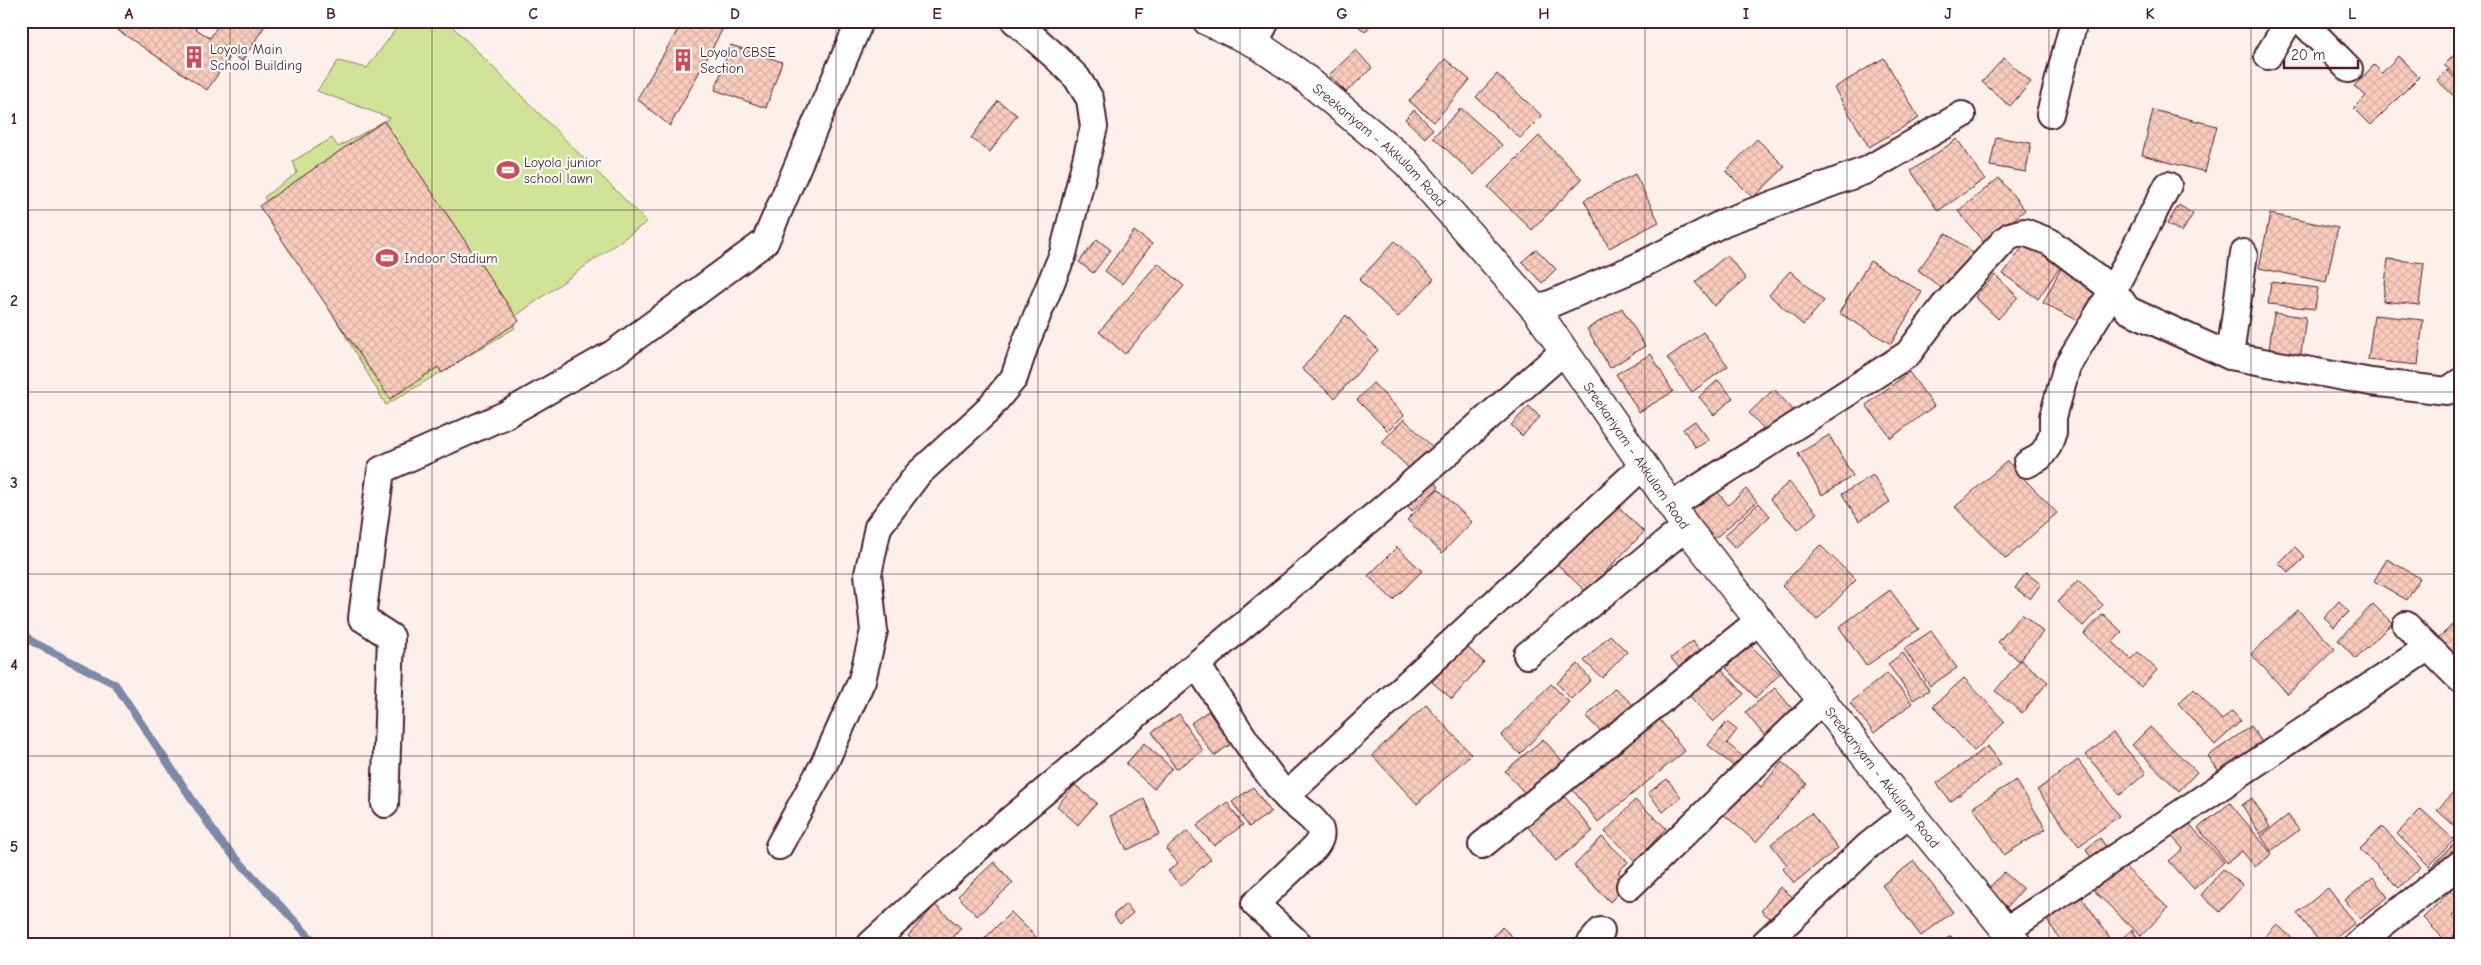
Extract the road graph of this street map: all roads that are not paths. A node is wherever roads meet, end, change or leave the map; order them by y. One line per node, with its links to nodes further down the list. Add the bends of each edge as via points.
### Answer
1 (860, 21): 30 (street, via 765,242 614,353 505,415 381,470 362,618 391,637)
2 (1015, 21): 33 (street, via 1077,78 1090,99 1094,127 1063,254 1014,378 986,412 918,474 878,527 868,574 874,631 862,680 824,764)
3 (1207, 21): 7 (main road, Sreekariyam - Akkulam Road)
4 (2074, 21): 10 (street)
5 (2289, 21): 8 (street)
6 (2302, 21): 9 (street)
7 (1260, 32): 15 (main road, Sreekariyam - Akkulam Road, via 1300,74 1406,162)
8 (2268, 56)
9 (2350, 69)
10 (2050, 114)
11 (1962, 115): 15 (street, via 1867,170 1725,222 1637,266)
12 (2168, 185): 14 (street)
13 (2244, 253): 17 (street)
14 (2113, 290): 17 (street, via 2128,310); 19 (street, via 2067,366 2048,446 2040,457); 21 (street, via 2050,242 2032,233 2010,236 1944,306 1908,354)
15 (1536, 310): 16 (main road, Sreekariyam - Akkulam Road)
16 (1564, 351): 20 (main road, Sreekariyam - Akkulam Road); 26 (street)
17 (2230, 356): 18 (street, via 2371,382 2447,391)
18 (2460, 382)
19 (2027, 464)
20 (1644, 465): 21 (main road, Sreekariyam - Akkulam Road); 29 (street)
21 (1679, 516): 22 (main road, Sreekariyam - Akkulam Road); 25 (street)
22 (1760, 620): 28 (main road, Sreekariyam - Akkulam Road); 32 (street)
23 (2406, 625): 24 (street)
24 (2428, 648): 27 (street); 36 (street)
25 (1528, 655)
26 (1196, 665): 29 (street); 37 (street, via 991,836)
27 (2460, 679)
28 (1822, 700): 31 (main road, Sreekariyam - Akkulam Road); 35 (street)
29 (1286, 796): 38 (street, via 1316,823 1321,838 1255,904)
30 (385, 804)
31 (1910, 813): 36 (main road, Sreekariyam - Akkulam Road); 39 (street, via 1869,845)
32 (1482, 845)
33 (779, 846)
34 (2460, 864): 40 (street)
35 (1630, 886)
36 (2012, 937)
37 (871, 944)
38 (1299, 944)
39 (1764, 944)
40 (2357, 944)

